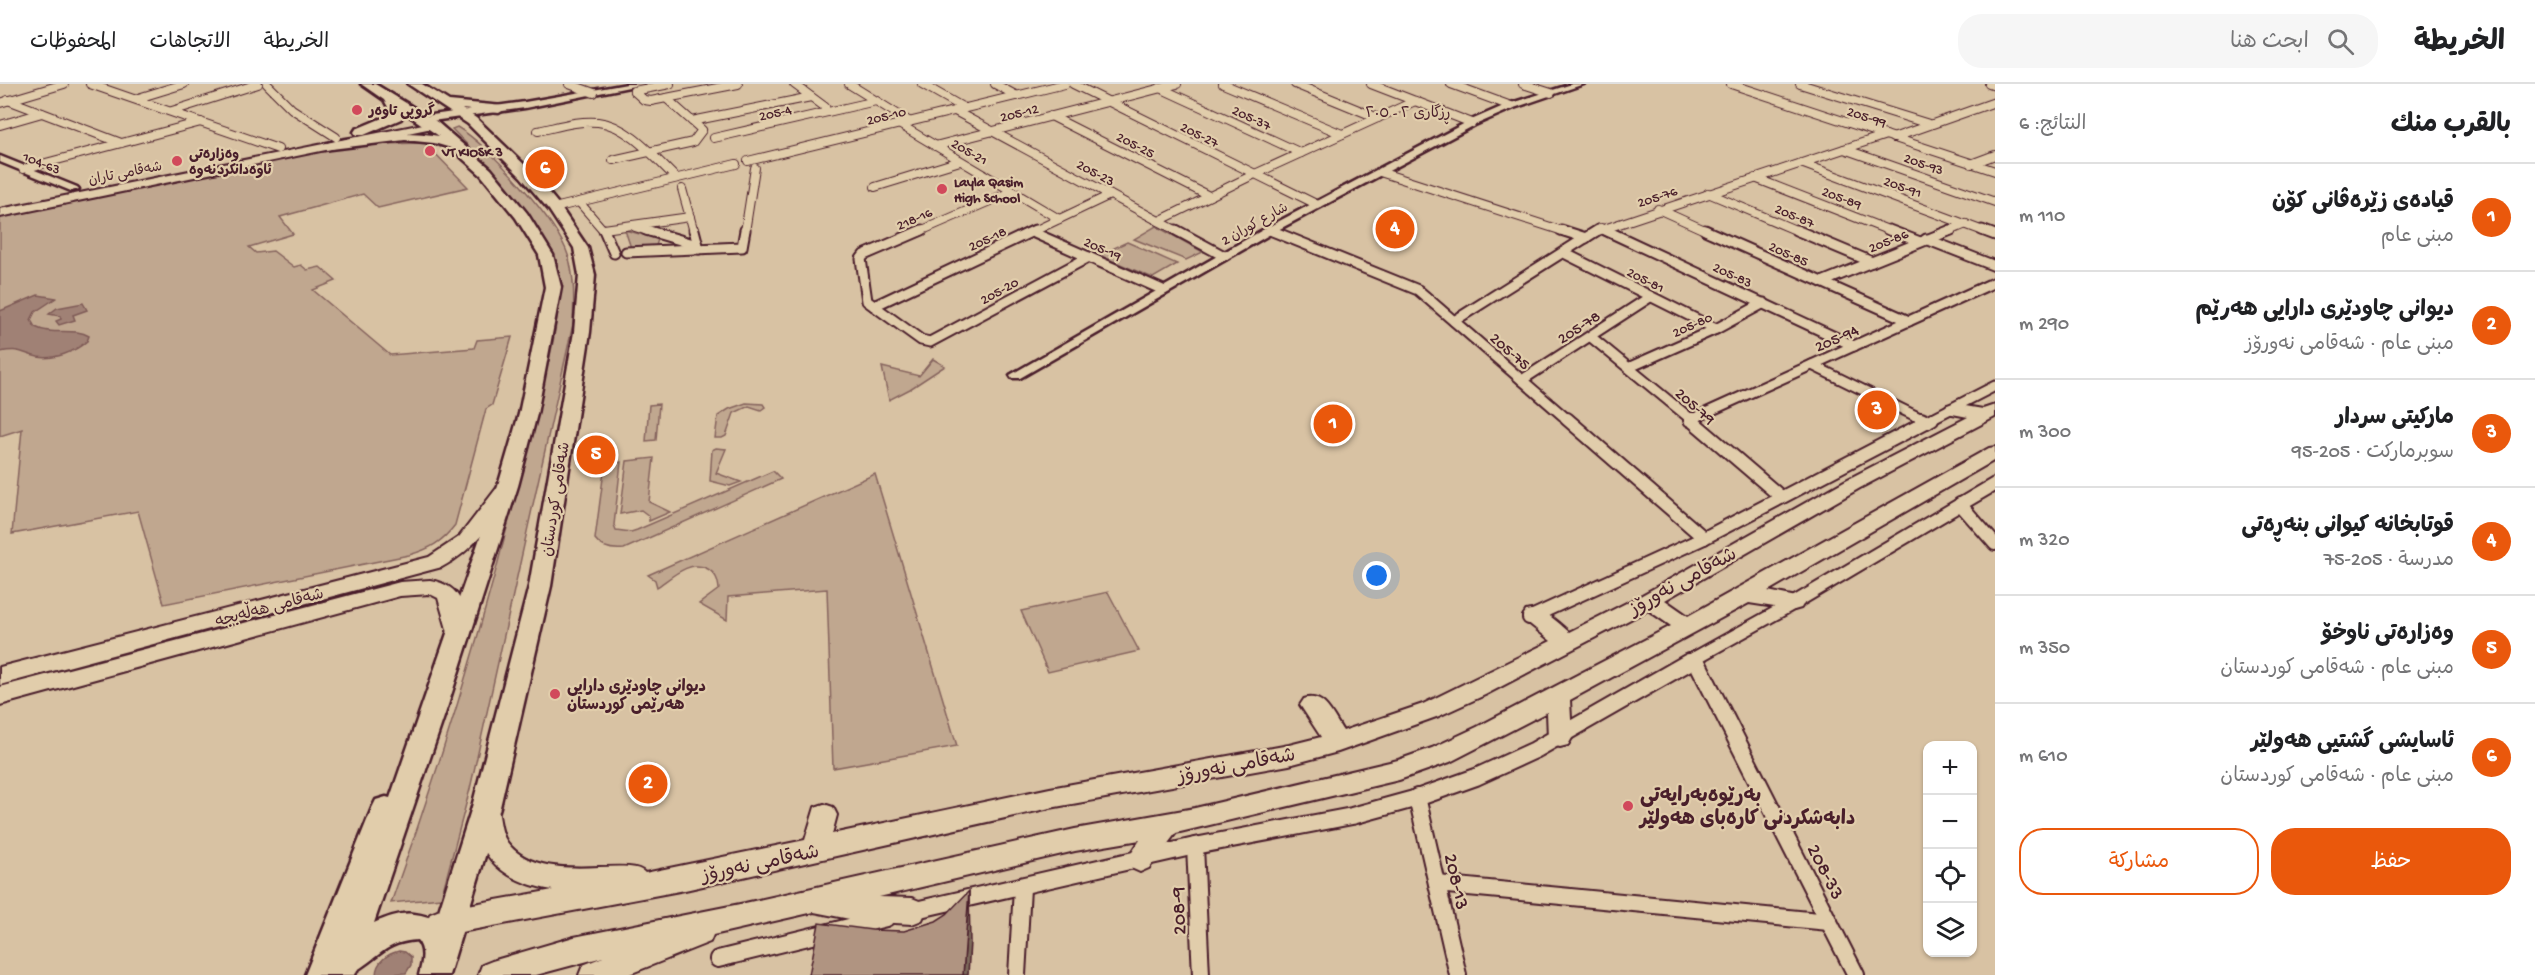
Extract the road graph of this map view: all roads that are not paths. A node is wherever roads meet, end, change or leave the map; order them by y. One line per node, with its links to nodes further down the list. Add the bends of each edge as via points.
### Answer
1 (64, 84): 40 (street)
2 (90, 84): 39 (street)
3 (184, 84): 39 (street)
4 (258, 84): 49 (street)
5 (267, 84): 71 (street)
6 (367, 84): 34 (highway)
7 (414, 84): 37 (highway, شەقامی کوردستان)
8 (569, 84): 32 (street)
9 (640, 84): 32 (street)
10 (670, 84): 38 (street, via 634,91 644,100)
11 (738, 84): 38 (street)
12 (794, 84): 36 (street)
13 (849, 84): 41 (street)
14 (922, 84): 47 (street)
15 (994, 84): 35 (street)
16 (1065, 84): 35 (street, 205-10)
17 (1073, 84): 43 (street, 205-27)
18 (1177, 84): 31 (street, 205-12)
19 (1223, 84): 66 (street)
20 (1295, 84): 54 (street)
21 (1371, 84): 42 (street)
22 (1450, 84): 46 (street)
23 (1523, 84): 33 (street)
24 (1580, 84): 33 (street, شارع كوران 2)
25 (1731, 84): 69 (street, 205-99)
26 (1800, 84): 30 (street)
27 (1819, 84): 30 (street)
28 (1989, 84): 29 (street)
29 (1995, 86)
30 (1810, 87): 61 (street)
31 (1160, 88): 43 (street, 205-12); 78 (street, 205-37)
32 (594, 93): 48 (street)
33 (1551, 93): 46 (street, شارع كوران 2)
34 (388, 96): 57 (highway); 65 (highway, via 397,117)
35 (1017, 96): 47 (street, 205-10)
36 (811, 97): 55 (street); 68 (street, via 825,107)
37 (437, 98): 48 (highway); 52 (highway, شەقامی کوردستان)
38 (666, 98): 55 (street)
39 (135, 99): 49 (street)
40 (8, 100): 45 (street); 51 (street)
41 (876, 101): 58 (street); 70 (street, 205-4)
42 (1415, 101): 54 (street); 59 (street)
43 (1108, 102): 53 (street, 205-12); 89 (street, 205-27)
44 (1995, 102): 61 (street, 205-76)
45 (0, 103)
46 (1511, 106): 59 (street, شارع كوران 2)
47 (964, 108): 50 (street, 205-10)
48 (497, 110): 52 (street); 67 (highway, via 481,119)
49 (172, 111): 56 (street)
50 (955, 111): 58 (street, 205-10); 64 (street, 205-23)
51 (42, 113): 62 (street); 72 (street)
52 (465, 115): 57 (street); 67 (highway, شەقامی کوردستان)
53 (1051, 116): 64 (street, 205-12); 99 (street, 205-25)
54 (1378, 118): 66 (street)
55 (692, 121): 68 (street, via 702,130)
56 (201, 122): 72 (street); 75 (street)
57 (429, 122): 65 (main road, شەقامی تاران); 71 (main road, شەقامی تاران); 74 (highway)
58 (910, 122): 60 (street, 205-10)
59 (1472, 123): 88 (street, شارع كوران 2)
60 (899, 124): 73 (street, 205-21); 119 (street, 205-10, via 752,164 742,247)
61 (1929, 124): 69 (street, 205-76)
62 (0, 125)
63 (538, 131): 77 (street, via 578,123 607,124)
64 (993, 131): 73 (street, 205-12); 98 (street, 205-23)
65 (360, 132): 71 (main road, شەقامی تاران)
66 (1342, 134): 78 (street)
67 (487, 135): 104 (highway, شەقامی کوردستان)
68 (698, 135): 77 (street, via 693,142)
69 (1890, 137): 76 (street, 205-76); 85 (street, 205-99)
70 (714, 138)
71 (332, 142): 74 (highway, via 412,137); 75 (main road, شەقامی تاران); 90 (main road, شەقامی تاران)
72 (121, 143): 86 (street)
73 (935, 146): 81 (street, 205-21)
74 (461, 148): 149 (highway, via 522,216 546,255 553,287 528,414)
75 (278, 149): 90 (main road, شەقامی تاران)
76 (1844, 149): 83 (street, 205-76); 101 (street, 205-93)
77 (649, 152): 80 (street); 91 (street)
78 (1301, 153): 89 (street)
79 (1995, 155): 85 (street)
80 (613, 160)
81 (960, 160): 93 (street); 96 (street, 205-21)
82 (3, 162): 86 (street, 104-63)
83 (1801, 163): 92 (street, 205-76); 110 (street, 205-91)
84 (736, 164): 91 (street)
85 (1971, 164): 87 (street, 205-99)
86 (23, 169): 94 (street, 104-63)
87 (1995, 171)
88 (1380, 172): 103 (street, شارع كوران 2); 117 (street)
89 (1255, 174): 99 (street); 103 (street, 205-27)
90 (167, 175): 94 (main road, شەقامی تاران); 106 (main road, شەقامی تاران)
91 (676, 178): 100 (street)
92 (1755, 178): 97 (street, 205-76); 118 (street, 205-89)
93 (875, 187)
94 (74, 189): 102 (main road, شەقامی تاران)
95 (682, 189): 107 (street)
96 (1013, 191): 108 (street, 205-21); 132 (street, 218-16, via 867,252 861,259 867,301)
97 (1708, 193): 105 (street, 205-76); 125 (street, 205-87)
98 (1110, 195): 108 (street, 205-18); 109 (street, 205-23)
99 (1209, 196): 109 (street)
100 (579, 202): 104 (street); 113 (street)
101 (1995, 202)
102 (0, 204)
103 (1317, 205): 114 (street, شارع كوران 2)
104 (554, 208): 170 (highway, شەقامی کوردستان, via 581,248 586,275 582,332 540,586)
105 (1658, 209): 112 (street, 205-76); 127 (street, 205-85)
106 (0, 213)
107 (690, 217): 111 (street); 119 (street)
108 (1059, 219): 115 (street, 205-18)
109 (1160, 221): 123 (street, 205-23)
110 (1966, 224): 116 (street, 205-91); 118 (street, 205-86)
111 (631, 226): 113 (street); 119 (street)
112 (1601, 228): 117 (street, 205-76); 131 (street, 205-83)
113 (604, 229): 121 (street)
114 (1270, 230): 123 (street, شارع كوران 2); 133 (street, 205-75, via 1418,290)
115 (1032, 232): 124 (street, 205-19); 132 (street, 205-18)
116 (1995, 235)
117 (1586, 238): 122 (street, 205-76)
118 (1923, 241): 125 (street, 205-86); 126 (street, 205-89)
119 (698, 247): 120 (street)
120 (626, 252)
121 (614, 253)
122 (1564, 253): 130 (street, 205-81); 133 (street, 205-76)
123 (1224, 256): 129 (street, شارع كوران 2)
124 (1089, 257): 129 (street, 205-19); 132 (street, 205-20, via 933,342 921,340)
125 (1872, 262): 127 (street, 205-86)
126 (1995, 266)
127 (1821, 282): 134 (street, 205-85)
128 (1993, 285): 134 (street, 205-94)
129 (1163, 290): 140 (street, شارع كوران 2)
130 (1650, 297): 135 (street, 205-81); 136 (street, 205-78)
131 (1764, 303): 135 (street, 205-80); 137 (street, 205-83)
132 (874, 306)
133 (1454, 321): 141 (street, 205-75)
134 (1909, 321): 137 (street, 205-94)
135 (1716, 329): 139 (street, 205-80)
136 (1591, 337): 139 (street, 205-79); 141 (street, 205-78)
137 (1854, 346): 138 (street, 205-94)
138 (1812, 365): 145 (street, 205-94); 146 (street)
139 (1630, 367): 145 (street, 205-79)
140 (1016, 375)
141 (1522, 380): 152 (street, 205-75)
142 (1995, 386): 143 (street)
143 (1953, 409): 144 (main road); 146 (street)
144 (1990, 413): 155 (main road, شەقامی نەورۆز, via 1853,484)
145 (1690, 420): 150 (street, 205-79)
146 (1927, 422): 150 (street)
147 (1995, 452): 154 (main road)
148 (1995, 484): 151 (street)
149 (508, 486): 159 (main road, شەقامی هەڵەبجە, via 469,539 446,557); 160 (highway)
150 (1780, 496): 152 (street)
151 (1960, 504): 153 (street); 156 (street)
152 (1704, 538): 157 (street)
153 (1995, 544)
154 (1746, 595): 156 (main road); 158 (main road)
155 (1649, 600): 158 (main road); 161 (main road, شەقامی نەورۆز)
156 (1794, 603): 162 (street)
157 (1530, 618): 161 (main road)
158 (1687, 626): 165 (main road)
159 (189, 636): 160 (main road, شەقامی هەڵەبجە, via 400,589 431,586 450,597); 163 (main road, شەقامی هەڵەبجە); 164 (main road, شەقامی هەڵەبجە)
160 (459, 637): 187 (highway, via 436,705 409,747)
161 (1568, 642): 168 (main road, شەقامی نەورۆز, via 1431,710)
162 (1695, 658): 167 (street); 183 (street, 208-33)
163 (0, 676)
164 (0, 696)
165 (1558, 696): 167 (main road); 172 (main road, via 1485,735 1399,770)
166 (1312, 705): 168 (main road)
167 (1560, 738): 169 (street, via 1474,778)
168 (1338, 742): 174 (main road, شەقامی نەورۆز, via 1289,755 1050,798)
169 (1417, 797): 173 (street, via 1353,816); 177 (street, 208-13)
170 (486, 807): 176 (main road, via 498,849 515,865 540,875 587,879); 182 (highway, شەقامی کوردستان)
171 (824, 815): 174 (main road)
172 (1168, 824): 175 (main road); 179 (main road, via 1075,840)
173 (1195, 846): 175 (street); 191 (street, 208-9)
174 (816, 850): 176 (main road, شەقامی نەورۆز)
175 (1140, 860): 178 (street)
176 (685, 878): 182 (main road, شەقامی نەورۆز)
177 (1437, 884): 183 (street); 192 (street, 208-13)
178 (1022, 888): 180 (street); 190 (street)
179 (810, 899): 180 (main road, via 860,909); 181 (main road)
180 (912, 911): 185 (street)
181 (745, 916): 188 (main road, via 574,950); 189 (main road)
182 (451, 921): 184 (main road, شەقامی نەورۆز); 186 (highway, شەقامی کوردستان)
183 (1829, 922): 193 (street, 208-33)
184 (409, 926): 186 (highway, via 434,937 439,948); 187 (highway, via 376,935)
185 (718, 959)
186 (435, 971)
187 (335, 974)
188 (492, 975)
189 (593, 975)
190 (1017, 975)
191 (1201, 975)
192 (1458, 975)
193 (1856, 975)

